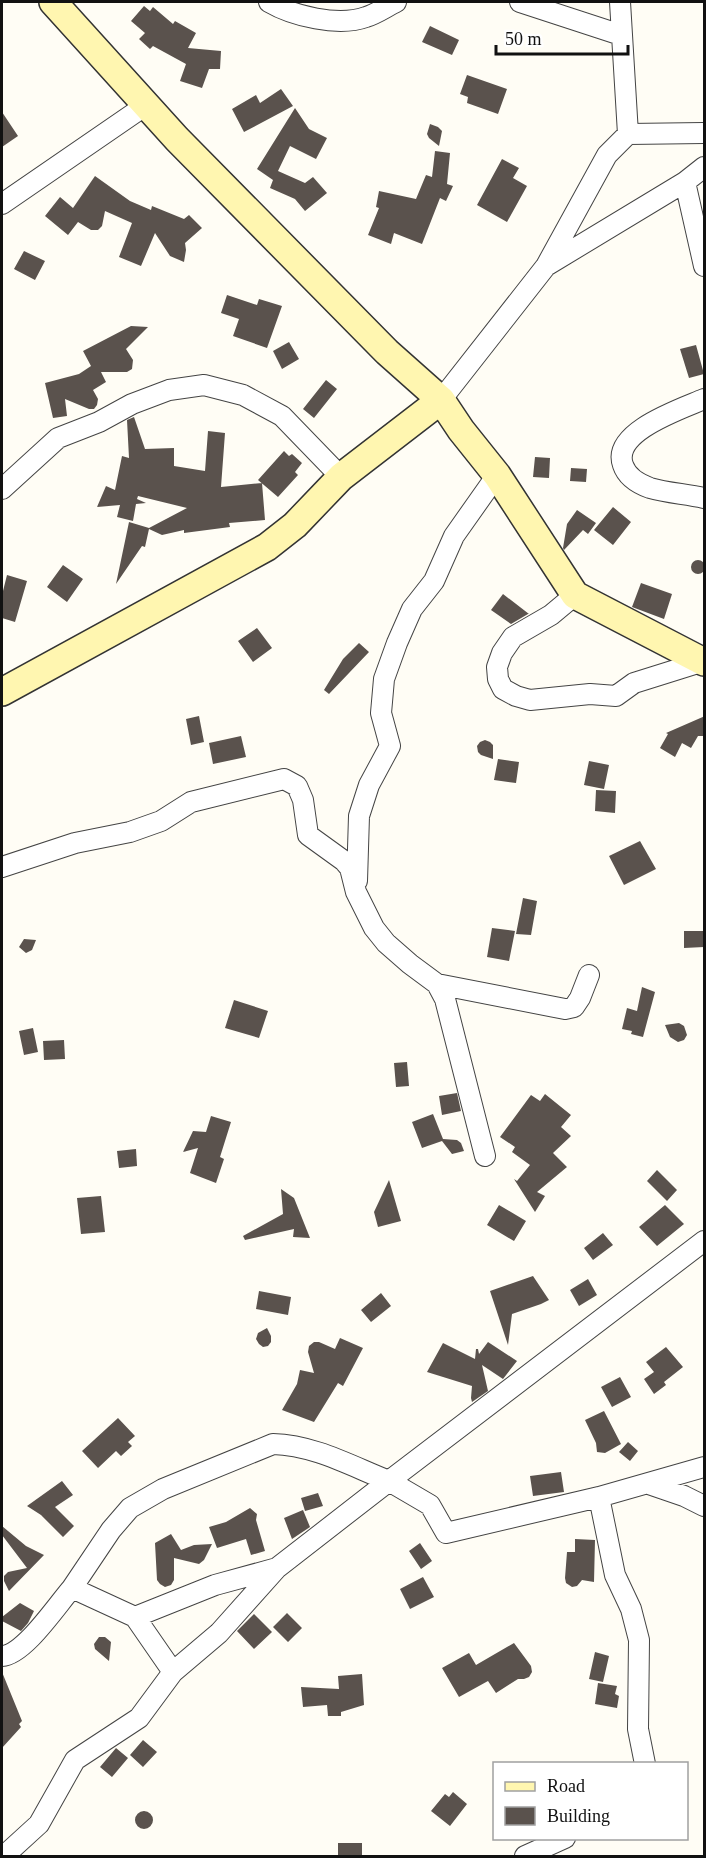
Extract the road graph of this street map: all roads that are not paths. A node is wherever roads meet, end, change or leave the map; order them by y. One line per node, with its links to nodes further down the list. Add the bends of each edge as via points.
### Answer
1 (53, 2): 7 (street)
2 (269, 2): 3 (street, via 323,20 345,22 366,17)
3 (396, 2)
4 (520, 2): 6 (street)
5 (620, 2): 6 (street)
6 (621, 35): 9 (street)
7 (146, 105): 12 (street); 16 (street, via 387,352)
8 (705, 133): 9 (street)
9 (628, 134): 13 (street, via 608,155)
10 (705, 167): 11 (street)
11 (685, 182): 13 (street); 14 (street)
12 (2, 204)
13 (546, 266): 16 (street)
14 (705, 266)
15 (705, 399): 20 (street, via 635,434 624,445 620,457 624,469 640,483)
16 (441, 400): 17 (street); 18 (street)
17 (496, 475): 21 (street); 25 (street, via 454,536 434,581 412,609 384,679 381,713 390,746 369,785 360,816)
18 (341, 477): 19 (street, via 282,416 243,396 204,385 169,390 58,438); 23 (street, via 295,525 267,547)
19 (2, 489)
20 (705, 498)
21 (575, 596): 22 (street); 22 (street, via 513,637 497,667 503,689 530,700 590,694 616,696 633,683)
22 (703, 662)
23 (2, 692)
24 (2, 867): 25 (street, via 75,843 130,832 161,821 191,802 284,779 297,786 308,835 350,868)
25 (356, 892): 27 (street, via 386,943)
26 (589, 975): 27 (street, via 574,1007 565,1009)
27 (437, 984): 28 (street, via 446,999)
28 (484, 1156)
29 (705, 1241): 31 (street)
30 (705, 1467): 32 (street)
31 (388, 1481): 33 (street, via 430,1505 446,1533); 35 (street); 36 (street, via 313,1450 273,1444 163,1489 130,1508)
32 (650, 1484): 33 (street); 34 (street)
33 (599, 1497): 40 (street, via 615,1575 631,1609 639,1640 638,1729)
34 (705, 1506)
35 (277, 1568): 37 (street, via 215,1585); 39 (street, via 219,1633)
36 (72, 1588): 37 (street); 38 (street, via 31,1638)
37 (135, 1617): 39 (street)
38 (2, 1656)
39 (173, 1672): 42 (street, via 140,1718 75,1761 39,1824)
40 (645, 1762)
41 (564, 1840): 43 (street)
42 (4, 1857)
43 (525, 1857)

